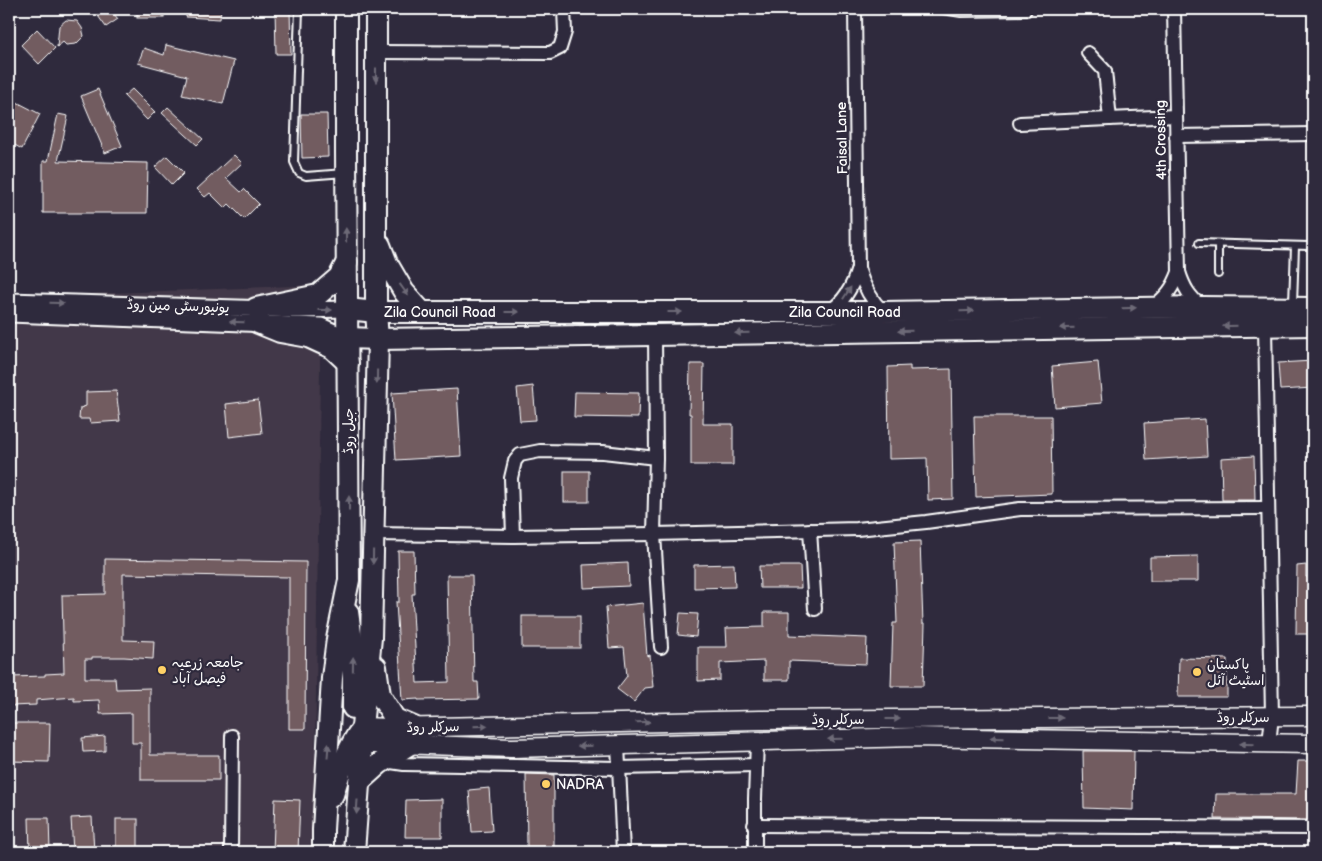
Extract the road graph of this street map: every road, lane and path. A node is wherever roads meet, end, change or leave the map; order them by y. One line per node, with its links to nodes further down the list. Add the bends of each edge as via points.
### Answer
1 (299, 9): 16 (lane, via 294,162 299,172 306,176)
2 (346, 9): 16 (main road, جیل روڈ)
3 (376, 9): 9 (main road, جیل روڈ)
4 (564, 9): 9 (street, via 565,32 560,48 550,53)
5 (855, 9): 23 (street, Faisal Lane)
6 (937, 9): 7 (lane, via 961,14 1027,12)
7 (1029, 9)
8 (1174, 9): 11 (street, 4th Crossing)
9 (376, 52): 17 (main road, جیل روڈ, one-way to 17)
10 (1088, 53): 12 (street, via 1104,71)
11 (1176, 116): 12 (street); 15 (street, 4th Crossing)
12 (1110, 119): 13 (street)
13 (1020, 123)
14 (1313, 134): 15 (street)
15 (1176, 136): 24 (street, 4th Crossing)
16 (346, 173): 22 (main road, جیل روڈ, one-way to 16)
17 (376, 234): 31 (main road, جیل روڈ); 32 (main road, one-way to 32, via 387,263 404,292)
18 (1199, 243): 19 (lane)
19 (1218, 244): 20 (lane); 25 (lane)
20 (1295, 246): 21 (lane); 29 (lane)
21 (1309, 246)
22 (347, 262): 30 (main road, جیل روڈ); 36 (main road, via 339,276 318,294)
23 (858, 268): 33 (street, Faisal Lane, one-way to 23, via 844,299); 34 (street, Faisal Lane, via 867,292)
24 (1179, 272): 27 (street, 4th Crossing, via 1183,286); 28 (street, 4th Crossing, via 1174,286)
25 (1218, 274)
26 (9, 301): 36 (street, یونیورسٹی مین روڈ, one-way to 36)
27 (1202, 307): 28 (main road, Zila Council Road); 29 (main road, Zila Council Road)
28 (1152, 308): 34 (main road, Zila Council Road, one-way to 28)
29 (1303, 308)
30 (347, 310): 31 (main road, Zila Council Road); 36 (street, یونیورسٹی مین روڈ, one-way to 30); 40 (main road, جیل روڈ)
31 (376, 312): 32 (main road, Zila Council Road); 41 (main road, جیل روڈ)
32 (422, 312): 33 (main road, Zila Council Road, one-way to 33)
33 (828, 312): 34 (main road, Zila Council Road)
34 (883, 312)
35 (9, 314): 36 (street, یونیورسٹی مین روڈ, one-way to 35)
36 (257, 315): 40 (street, یونیورسٹی مین روڈ, via 320,326); 42 (main road, via 280,332 308,337 332,348)
37 (1313, 325): 38 (main road, Zila Council Road)
38 (1264, 326): 39 (main road, Zila Council Road, one-way to 39); 44 (street)
39 (655, 334): 41 (main road, Zila Council Road); 43 (street)
40 (348, 338): 41 (main road, Zila Council Road); 42 (main road, جیل روڈ)
41 (378, 339): 46 (main road, جیل روڈ, one-way to 46)
42 (348, 363): 49 (main road, جیل روڈ, one-way to 42, via 349,580)
43 (656, 458): 47 (street); 48 (street, via 602,452 520,455 514,461 510,478)
44 (1268, 508): 45 (street, via 1020,509 857,529); 53 (street)
45 (810, 530): 47 (street); 50 (street)
46 (373, 534): 48 (street); 51 (main road, جیل روڈ, one-way to 51)
47 (654, 534): 48 (street); 52 (street)
48 (512, 536)
49 (346, 596): 56 (main road, one-way to 49, via 352,724 353,648); 69 (main road, جیل روڈ, one-way to 49, via 332,678)
50 (815, 610)
51 (371, 638): 56 (main road, جیل روڈ); 57 (main road, via 380,695 395,719)
52 (661, 647)
53 (1272, 716): 54 (main road, سرکلر روڈ); 57 (main road, سرکلر روڈ, one-way to 53, via 760,720); 59 (street)
54 (1313, 716)
55 (232, 736): 70 (street)
56 (360, 736): 57 (main road, سرکلر روڈ); 66 (main road, جیل روڈ); 69 (main road, via 350,745)
57 (412, 736): 61 (main road, سرکلر روڈ, one-way to 57, via 512,748); 62 (main road); 63 (street)
58 (757, 741): 59 (main road, سرکلر روڈ, one-way to 58, via 914,737); 61 (main road, سرکلر روڈ); 64 (street)
59 (1270, 744): 60 (main road, سرکلر روڈ)
60 (1313, 744)
61 (618, 745): 65 (street)
62 (384, 761): 63 (street); 66 (main road)
63 (404, 764): 65 (street)
64 (756, 765): 65 (street); 67 (street)
65 (618, 768): 73 (street)
66 (359, 782): 72 (main road, جیل روڈ, one-way to 72)
67 (754, 825): 68 (street); 74 (street)
68 (1313, 828)
69 (322, 830): 71 (main road, جیل روڈ)
70 (231, 852)
71 (323, 852)
72 (354, 852)
73 (623, 852)
74 (755, 852)

